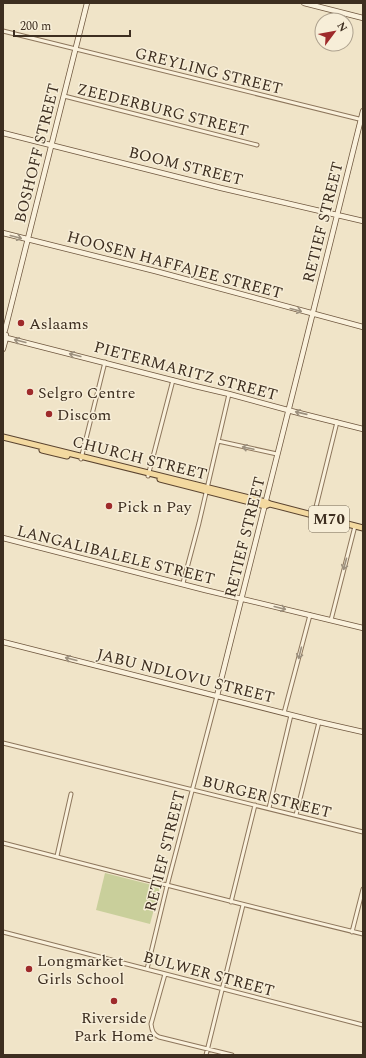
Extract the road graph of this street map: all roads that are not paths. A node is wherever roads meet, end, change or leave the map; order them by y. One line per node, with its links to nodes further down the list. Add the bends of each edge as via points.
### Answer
1 (87, 3): 5 (street, BOSHOFF STREET)
2 (304, 3): 3 (street)
3 (363, 18)
4 (3, 31): 5 (street, GREYLING STREET)
5 (76, 48): 6 (street, BOSHOFF STREET); 8 (street, GREYLING STREET)
6 (64, 96): 10 (street, BOSHOFF STREET); 11 (street, ZEEDERBURG STREET)
7 (363, 111): 8 (street, RETIEF STREET)
8 (362, 120): 12 (street, RETIEF STREET)
9 (3, 133): 10 (street, BOOM STREET)
10 (52, 145): 12 (street, BOOM STREET); 15 (street, BOSHOFF STREET)
11 (257, 145)
12 (338, 215): 13 (street, BOOM STREET); 16 (street, RETIEF STREET)
13 (363, 221)
14 (3, 234): 15 (street, HOOSEN HAFFAJEE STREET, one-way to 15)
15 (28, 240): 16 (street, HOOSEN HAFFAJEE STREET, one-way to 16); 18 (street, BOSHOFF STREET)
16 (313, 314): 17 (street, HOOSEN HAFFAJEE STREET); 23 (street, RETIEF STREET)
17 (363, 327)
18 (4, 335): 19 (street, BOSHOFF STREET); 20 (street, PIETERMARITZ STREET, one-way to 18)
19 (3, 349)
20 (105, 362): 21 (street, PIETERMARITZ STREET); 30 (street)
21 (173, 380): 22 (street, PIETERMARITZ STREET); 31 (street)
22 (229, 394): 23 (street, PIETERMARITZ STREET); 28 (street)
23 (289, 410): 24 (street, PIETERMARITZ STREET, one-way to 23); 29 (street, RETIEF STREET)
24 (337, 422): 25 (street, PIETERMARITZ STREET); 34 (street)
25 (363, 429)
26 (3, 437): 30 (main road, CHURCH STREET / M70)
27 (3, 440): 30 (main road, CHURCH STREET / M70)
28 (218, 441): 29 (street, one-way to 28); 32 (street)
29 (277, 454): 33 (street, RETIEF STREET)
30 (81, 458): 31 (main road, CHURCH STREET / M70)
31 (148, 474): 32 (main road, CHURCH STREET / M70)
32 (207, 489): 33 (main road, CHURCH STREET / M70); 38 (street)
33 (267, 504): 34 (main road, CHURCH STREET / M70); 39 (street, RETIEF STREET)
34 (314, 515): 35 (main road, CHURCH STREET / M70)
35 (355, 526): 36 (main road, CHURCH STREET / M70); 41 (street, one-way to 41)
36 (363, 528)
37 (3, 538): 38 (street, LANGALIBALELE STREET)
38 (183, 583): 39 (street, LANGALIBALELE STREET)
39 (242, 598): 40 (street, LANGALIBALELE STREET, one-way to 40); 44 (street, RETIEF STREET)
40 (310, 615): 41 (street, LANGALIBALELE STREET); 45 (street, one-way to 45)
41 (331, 620): 42 (street, LANGALIBALELE STREET)
42 (363, 628)
43 (3, 642): 44 (street, JABU NDLOVU STREET, one-way to 43)
44 (217, 696): 45 (street, JABU NDLOVU STREET); 50 (street, RETIEF STREET)
45 (284, 713): 46 (street, JABU NDLOVU STREET)
46 (290, 714): 47 (street, JABU NDLOVU STREET); 53 (street)
47 (319, 722): 48 (street, JABU NDLOVU STREET); 54 (street)
48 (363, 732)
49 (3, 743): 50 (street, BURGER STREET)
50 (193, 790): 52 (street, BURGER STREET); 58 (street, RETIEF STREET)
51 (71, 794): 57 (street)
52 (255, 805): 53 (street, BURGER STREET); 60 (street)
53 (270, 808): 54 (street, BURGER STREET)
54 (296, 815): 55 (street, BURGER STREET)
55 (363, 832)
56 (3, 843): 57 (street)
57 (57, 856): 58 (street)
58 (167, 886): 60 (street); 65 (street, RETIEF STREET)
59 (363, 889): 63 (street)
60 (231, 902): 61 (street)
61 (243, 905): 63 (street); 67 (street)
62 (3, 932): 65 (street, BULWER STREET)
63 (352, 932): 64 (street)
64 (363, 934)
65 (147, 969): 66 (street, BULWER STREET)
66 (166, 974): 67 (street, BULWER STREET); 69 (street, via 151,1024 152,1032 159,1037)
67 (222, 989): 68 (street, BULWER STREET); 69 (street)
68 (363, 1025)
69 (207, 1048): 70 (street); 71 (street)
70 (206, 1055)
71 (232, 1055)

